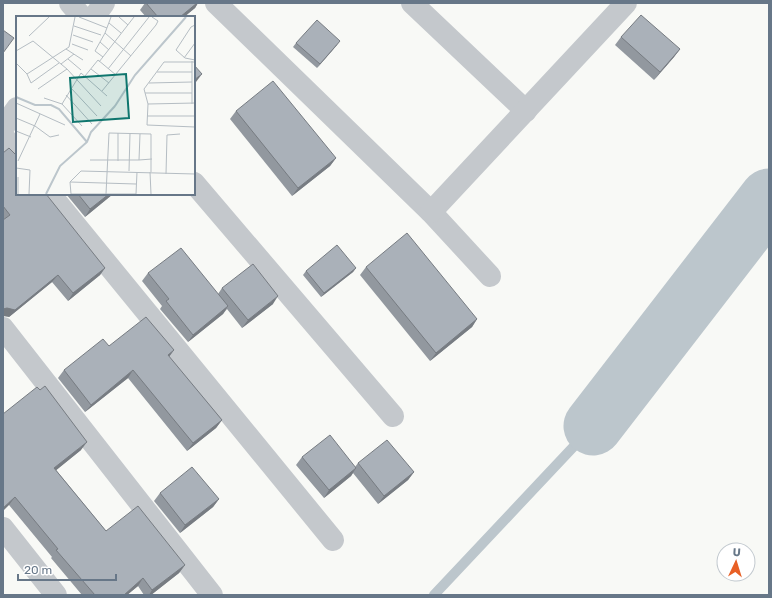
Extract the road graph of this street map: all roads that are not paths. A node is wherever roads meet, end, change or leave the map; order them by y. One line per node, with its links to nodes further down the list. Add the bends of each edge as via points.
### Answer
1 (70, 3): 6 (street)
2 (104, 3): 7 (street)
3 (216, 3): 15 (street)
4 (412, 3): 9 (street)
5 (626, 3): 9 (street)
6 (81, 16)
7 (95, 16)
8 (16, 109): 10 (street)
9 (526, 111): 15 (street)
10 (3, 128)
11 (3, 136): 12 (street)
12 (16, 152)
13 (195, 184): 18 (street)
14 (51, 195): 20 (street)
15 (431, 212): 16 (street)
16 (490, 276)
17 (3, 328): 22 (street)
18 (393, 416)
19 (3, 528): 21 (street)
20 (333, 540)
21 (56, 595)
22 (212, 595)

